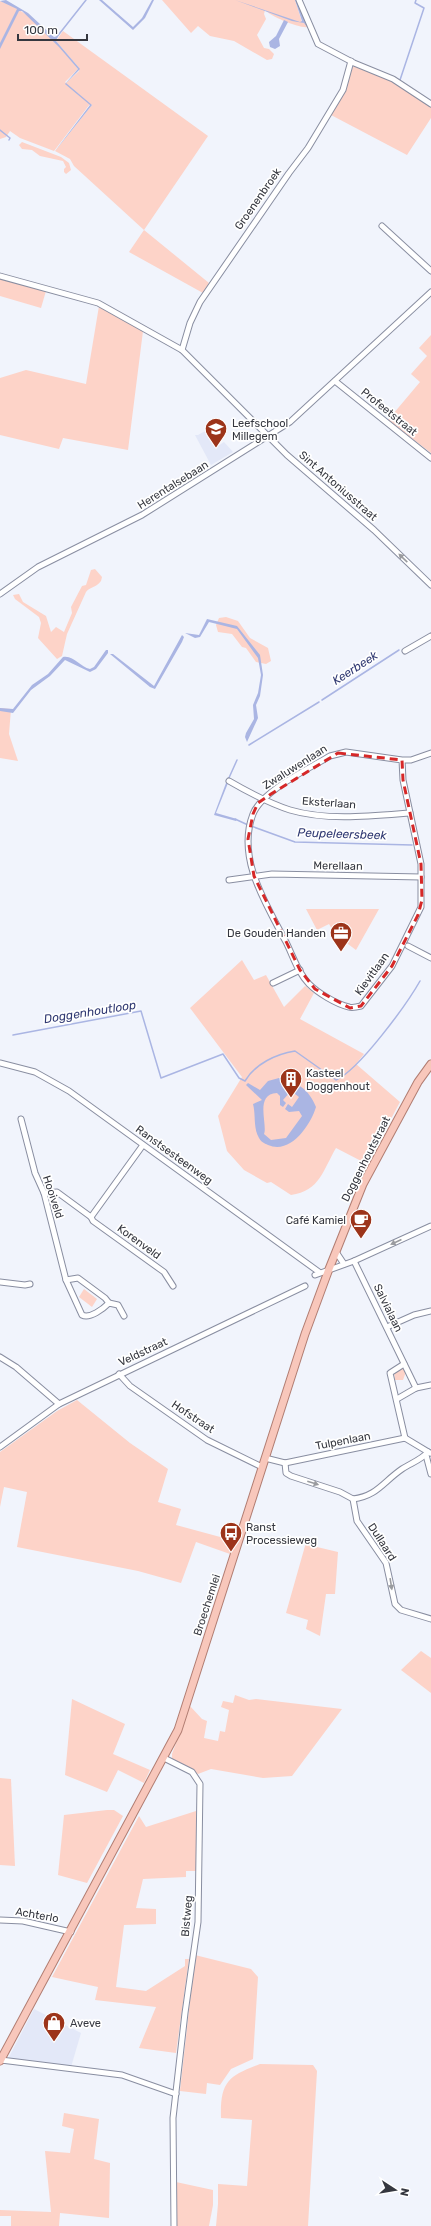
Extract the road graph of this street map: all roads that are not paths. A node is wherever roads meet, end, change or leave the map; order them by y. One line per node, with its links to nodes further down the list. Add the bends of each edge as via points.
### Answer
1 (299, 0): 2 (street, via 318,44)
2 (351, 61): 3 (street, via 393,79); 8 (street, Groenenbroek, via 343,90 308,148 203,297 190,323)
3 (431, 104)
4 (382, 226): 5 (street)
5 (431, 271)
6 (0, 276): 8 (street, Sint Antoniusstraat, via 98,303)
7 (431, 292): 9 (street, Herentalsebaan)
8 (182, 350): 10 (street, Sint Antoniusstraat)
9 (335, 381): 10 (street, Herentalsebaan, via 296,417); 11 (street, Profeetstraat)
10 (268, 436): 12 (street, Sint Antoniusstraat, one-way to 10, via 374,530); 13 (street, Herentalsebaan, via 142,515 38,567)
11 (431, 458)
12 (431, 585)
13 (0, 594)
14 (431, 636): 15 (street)
15 (405, 651)
16 (431, 752): 17 (street, Zwaluwenlaan, via 411,760)
17 (402, 760): 19 (street, Zwaluwenlaan, via 338,753 324,759); 20 (street, Kievitlaan)
18 (229, 781): 19 (street, Eksterlaan)
19 (263, 799): 20 (street, Eksterlaan, via 291,810 316,815 378,816); 21 (street, Kievitlaan, via 253,814 248,840)
20 (410, 813): 22 (street, Kievitlaan, via 421,864)
21 (254, 876): 22 (street, Merellaan, via 272,874); 23 (street); 26 (street, Kievitlaan)
22 (421, 877): 24 (street, Kievitlaan, via 421,907)
23 (229, 880)
24 (406, 945): 25 (street); 26 (street, Kievitlaan, via 361,1006 350,1008 320,992 309,984)
25 (431, 958)
26 (300, 970): 27 (street)
27 (273, 983)
28 (0, 1063): 31 (street, Ranstsesteenweg, via 50,1079)
29 (431, 1064): 35 (main road, Doggenhoutstraat, via 418,1082 366,1179)
30 (21, 1120): 32 (street, Hooiveld, via 35,1173)
31 (143, 1145): 33 (street); 38 (street, Ranstsesteenweg, via 317,1273)
32 (44, 1193): 33 (street, Korenveld, via 57,1192); 39 (street, Hooiveld)
33 (91, 1217): 42 (street, Korenveld, via 164,1272)
34 (431, 1226): 36 (street, Ranstsesteenweg, one-way to 36)
35 (336, 1252): 37 (street); 38 (main road, Doggenhoutstraat)
36 (354, 1261): 37 (street, Ranstsesteenweg); 47 (street, Salvialaan)
37 (344, 1264): 38 (street, Ranstsesteenweg)
38 (329, 1269): 58 (main road, Broechemlei)
39 (66, 1280): 44 (street, via 78,1278); 44 (street, Hooiveld, via 82,1314 88,1316)
40 (0, 1282): 41 (street)
41 (30, 1284)
42 (173, 1286)
43 (305, 1286): 50 (street, Veldstraat)
44 (109, 1303): 46 (street, via 118,1305)
45 (431, 1311): 47 (street)
46 (124, 1316)
47 (386, 1327): 49 (street, Salvialaan)
48 (0, 1357): 54 (street, via 16,1367)
49 (404, 1364): 52 (street, Salvialaan); 53 (street, via 390,1373)
50 (119, 1374): 54 (street, Veldstraat); 60 (street, Hofstraat, via 130,1386 207,1440)
51 (431, 1385): 52 (street)
52 (416, 1388): 53 (street)
53 (396, 1398): 55 (street)
54 (59, 1404): 56 (street, Veldstraat)
55 (405, 1438): 57 (street); 59 (street, Tulpenlaan)
56 (0, 1447)
57 (428, 1454): 61 (street); 62 (street, via 401,1469 375,1492 366,1497)
58 (265, 1458): 59 (street); 60 (main road, Broechemlei)
59 (284, 1463): 62 (street, one-way to 62, via 286,1473 291,1476 340,1492)
60 (262, 1468): 64 (main road, Broechemlei, via 178,1730)
61 (431, 1474)
62 (353, 1499): 63 (street, Dullaard, one-way to 63, via 357,1521 386,1563 395,1604 401,1610)
63 (431, 1619)
64 (164, 1758): 66 (main road, Broechemlei); 68 (street, Bistweg, via 192,1772 200,1784 198,1922)
65 (0, 1920): 66 (street, Achterlo, via 23,1921)
66 (70, 1932): 67 (main road, Broechemlei)
67 (0, 2061): 68 (street, via 122,2075)
68 (176, 2094): 69 (street, Bistweg, via 173,2118)
69 (174, 2226)

